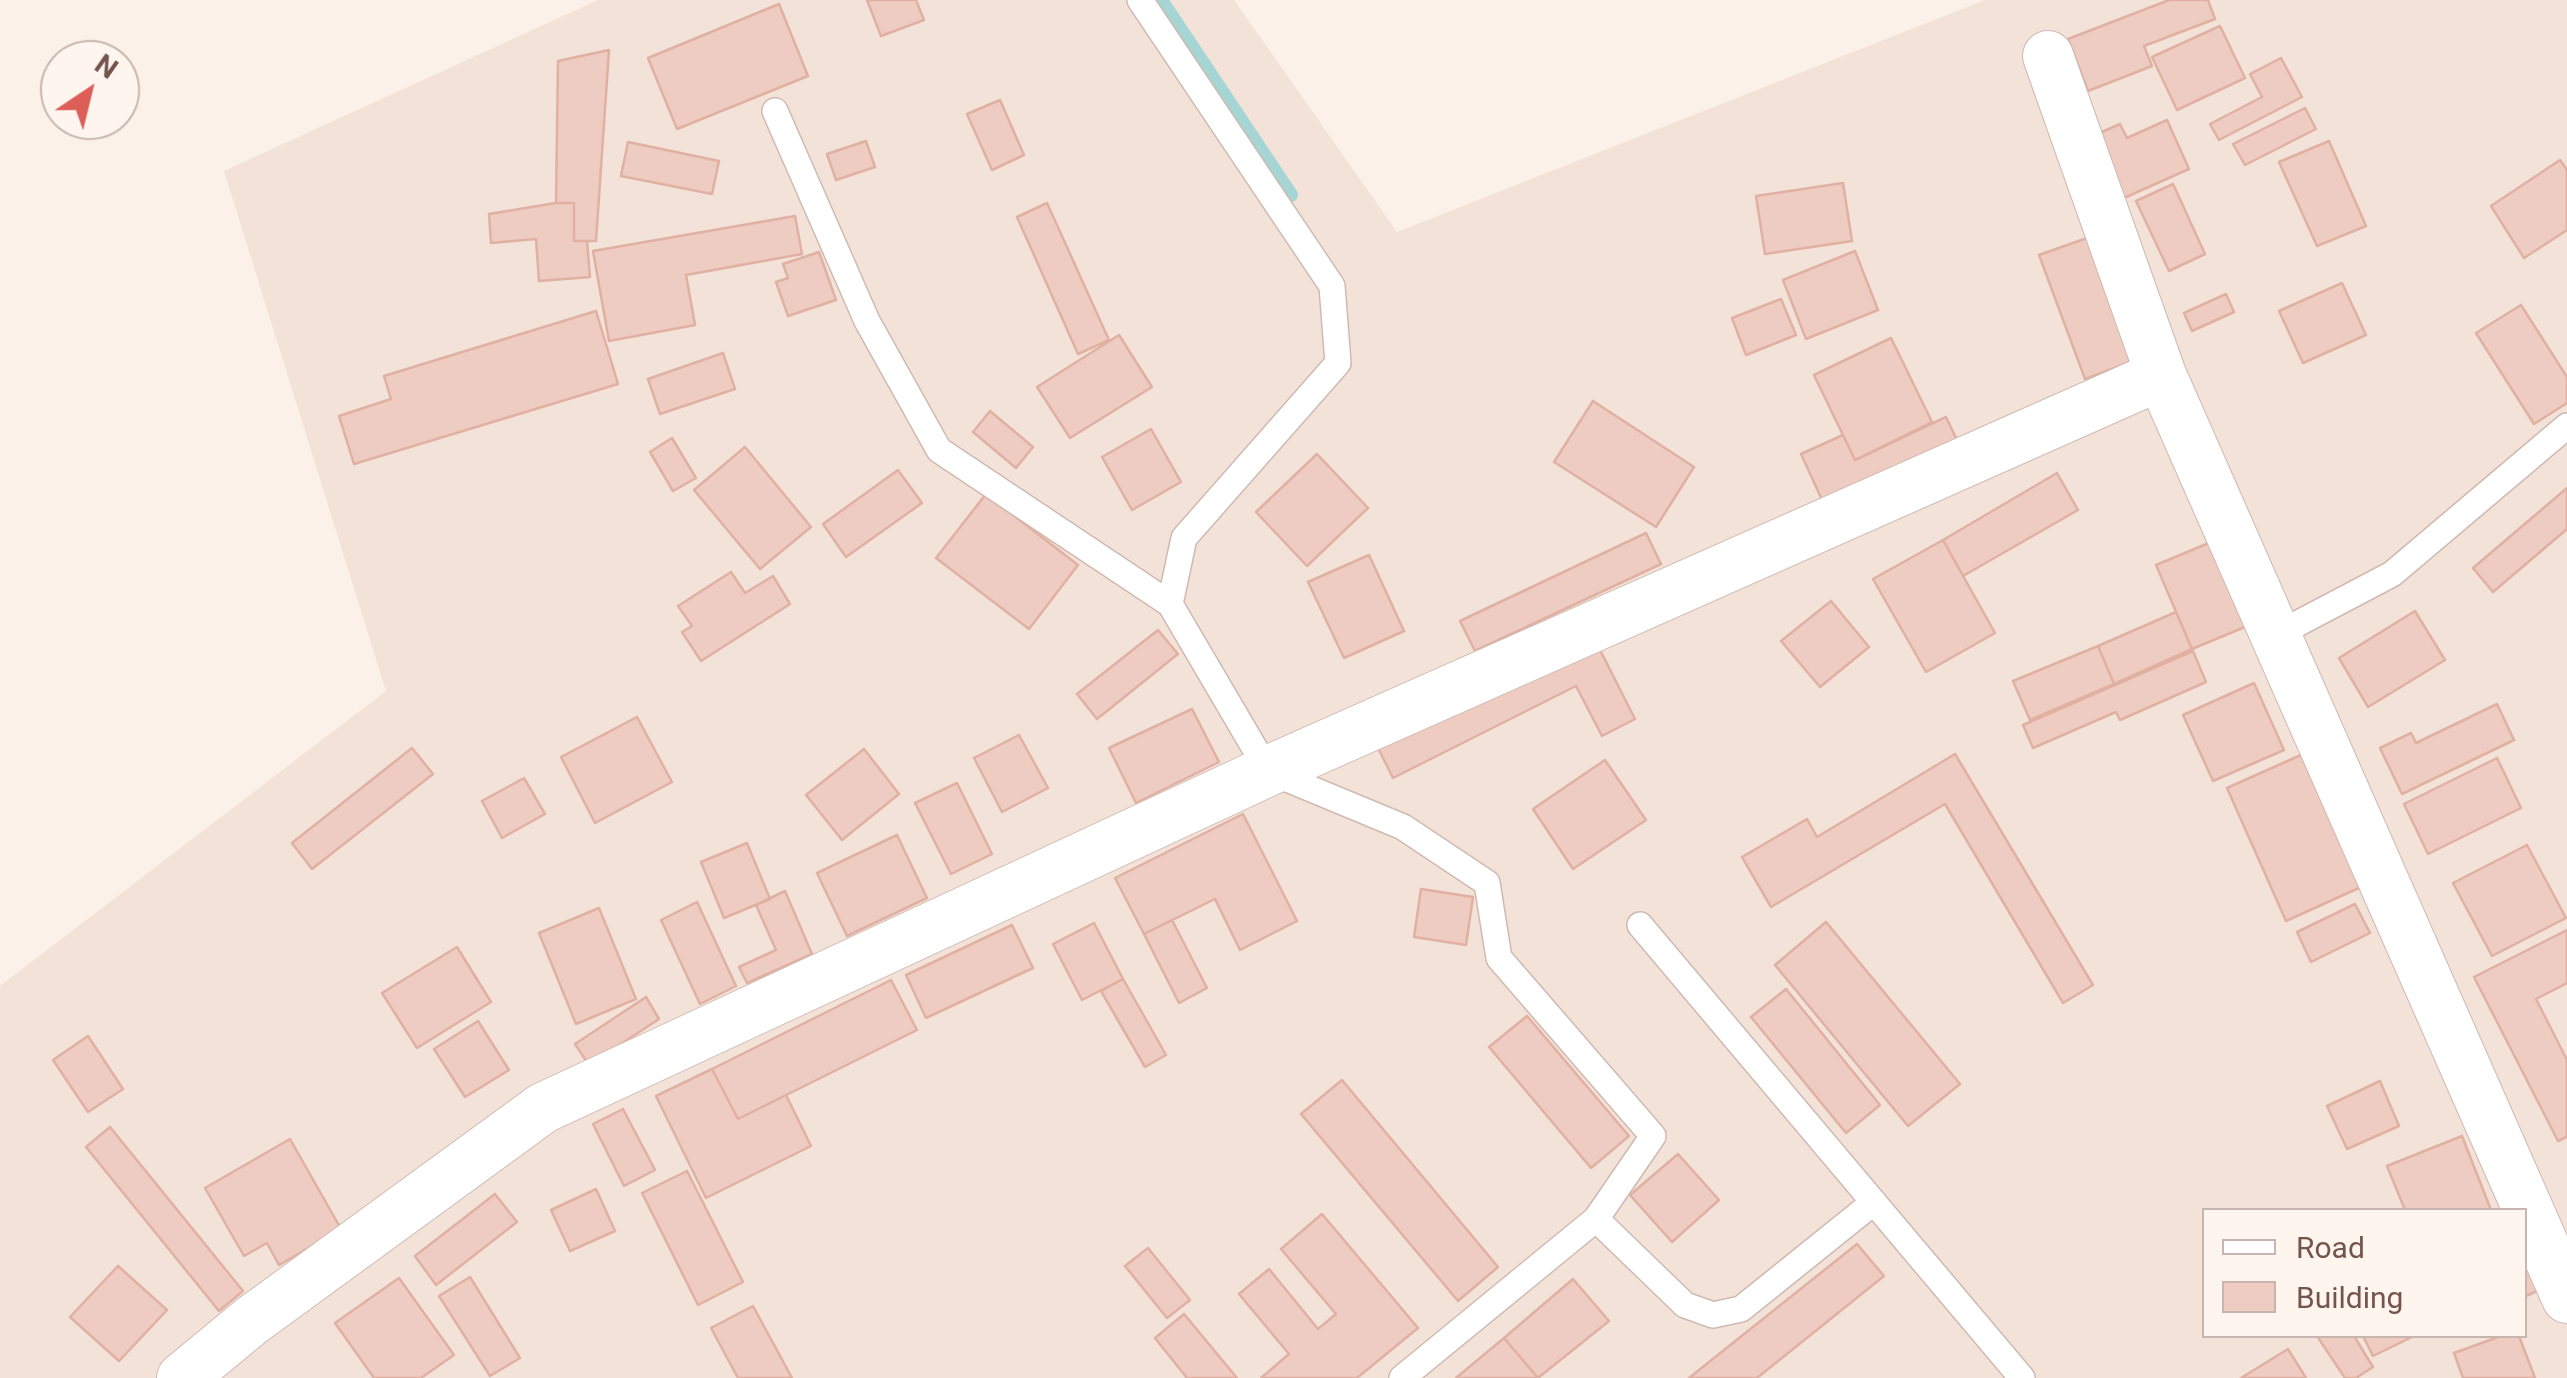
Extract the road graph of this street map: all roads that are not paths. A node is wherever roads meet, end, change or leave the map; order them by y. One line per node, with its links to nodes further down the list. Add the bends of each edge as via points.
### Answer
1 (1140, 0): 6 (lane, via 1332,286 1338,363 1184,538)
2 (2048, 56): 4 (street)
3 (775, 111): 6 (lane, via 867,321 940,450)
4 (2161, 375): 7 (street); 8 (street)
5 (2567, 426): 7 (lane, via 2392,574)
6 (1170, 604): 8 (lane)
7 (2276, 635): 12 (street)
8 (1268, 771): 11 (lane, via 1402,827 1487,883 1499,958 1653,1136); 13 (street, via 542,1108)
9 (1640, 925): 10 (lane)
10 (1874, 1202): 11 (lane, via 1741,1309 1713,1315 1685,1305); 15 (lane)
11 (1596, 1219): 14 (lane)
12 (2567, 1298)
13 (182, 1378)
14 (1402, 1378)
15 (2022, 1378)

